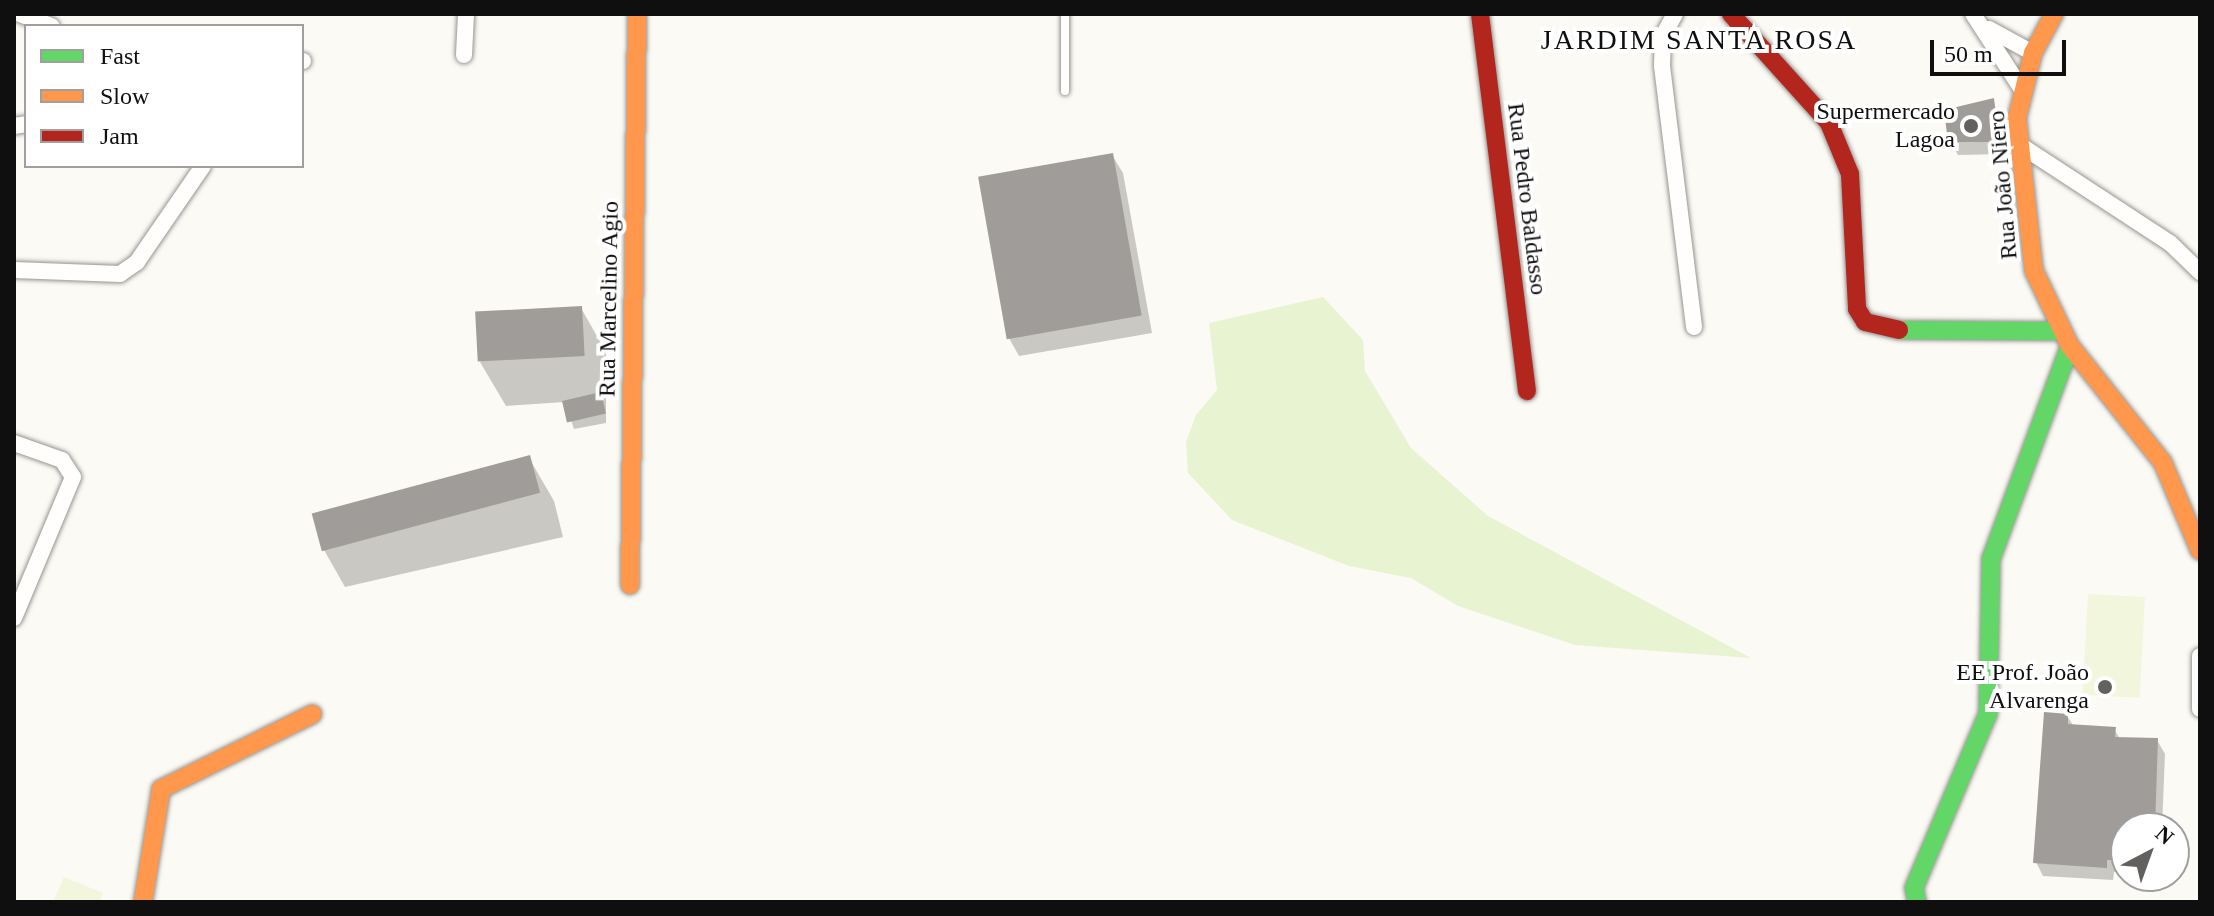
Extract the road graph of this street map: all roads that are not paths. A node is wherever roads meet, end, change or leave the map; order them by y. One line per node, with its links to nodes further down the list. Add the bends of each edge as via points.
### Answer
1 (20, 14): 10 (street)
2 (466, 14): 12 (street)
3 (637, 14): 24 (street, Rua Marcelino Agio)
4 (1065, 14): 14 (lane)
5 (1480, 14): 21 (street, Rua Pedro Baldasso)
6 (1675, 14): 19 (street, via 1663,36 1662,66)
7 (1731, 14): 20 (street, via 1829,123 1850,174 1857,309 1865,322 1884,330)
8 (2054, 14): 11 (street, Rua João Niero)
9 (1977, 19): 11 (street); 13 (street)
10 (47, 24)
11 (2033, 53): 13 (street, Rua João Niero)
12 (464, 55)
13 (2021, 88): 15 (street, Rua João Niero)
14 (1065, 91)
15 (2020, 145): 18 (street, via 2170,243); 20 (street, Rua João Niero, via 2034,271)
16 (202, 168): 17 (street, via 137,262 120,274)
17 (14, 270)
18 (2200, 272)
19 (1694, 327)
20 (2066, 338): 23 (street, Rua João Niero, via 2163,463); 31 (street, via 1991,559 1988,714 1914,888)
21 (1527, 391)
22 (14, 443): 25 (street, via 62,460 71,488 39,543)
23 (2200, 551)
24 (630, 585)
25 (14, 618)
26 (2200, 656): 27 (street)
27 (2200, 670): 28 (street)
28 (2200, 709)
29 (313, 714): 30 (street, via 161,789)
30 (143, 902)
31 (1917, 902)

